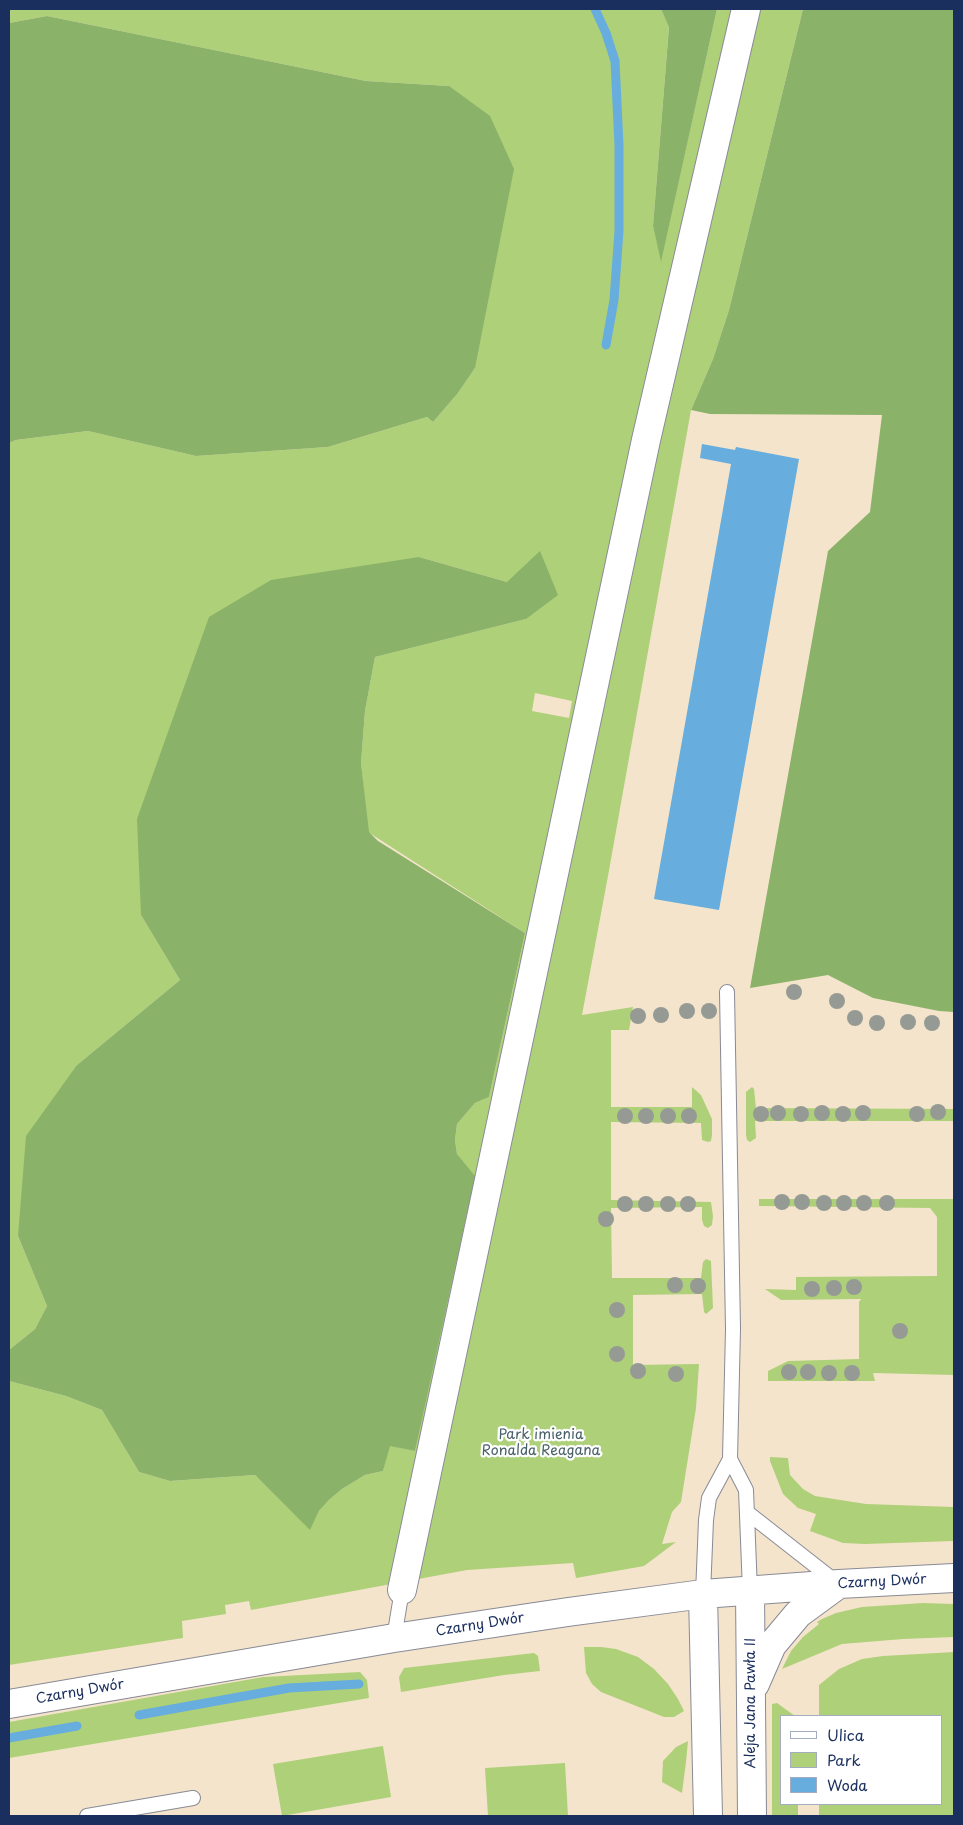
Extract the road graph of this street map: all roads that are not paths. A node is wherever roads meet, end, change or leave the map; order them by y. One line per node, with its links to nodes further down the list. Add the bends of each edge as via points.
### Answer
1 (746, 9): 7 (street, via 642,458)
2 (727, 992): 3 (lane, via 733,1329)
3 (730, 1459): 4 (lane, via 746,1490); 9 (lane, via 709,1498)
4 (748, 1513): 6 (lane); 8 (lane)
5 (954, 1578): 6 (street, Czarny Dwór)
6 (839, 1584): 8 (street, Czarny Dwór); 11 (street, via 798,1614 772,1645)
7 (402, 1590): 10 (lane)
8 (750, 1591): 9 (street, Czarny Dwór); 11 (street, Aleja Jana Pawła II)
9 (703, 1594): 10 (street, Czarny Dwór); 15 (street)
10 (394, 1638): 12 (street, Czarny Dwór)
11 (751, 1692): 16 (street, Aleja Jana Pawła II)
12 (9, 1704)
13 (193, 1798): 14 (lane)
14 (87, 1816)
15 (708, 1816)
16 (752, 1816)

